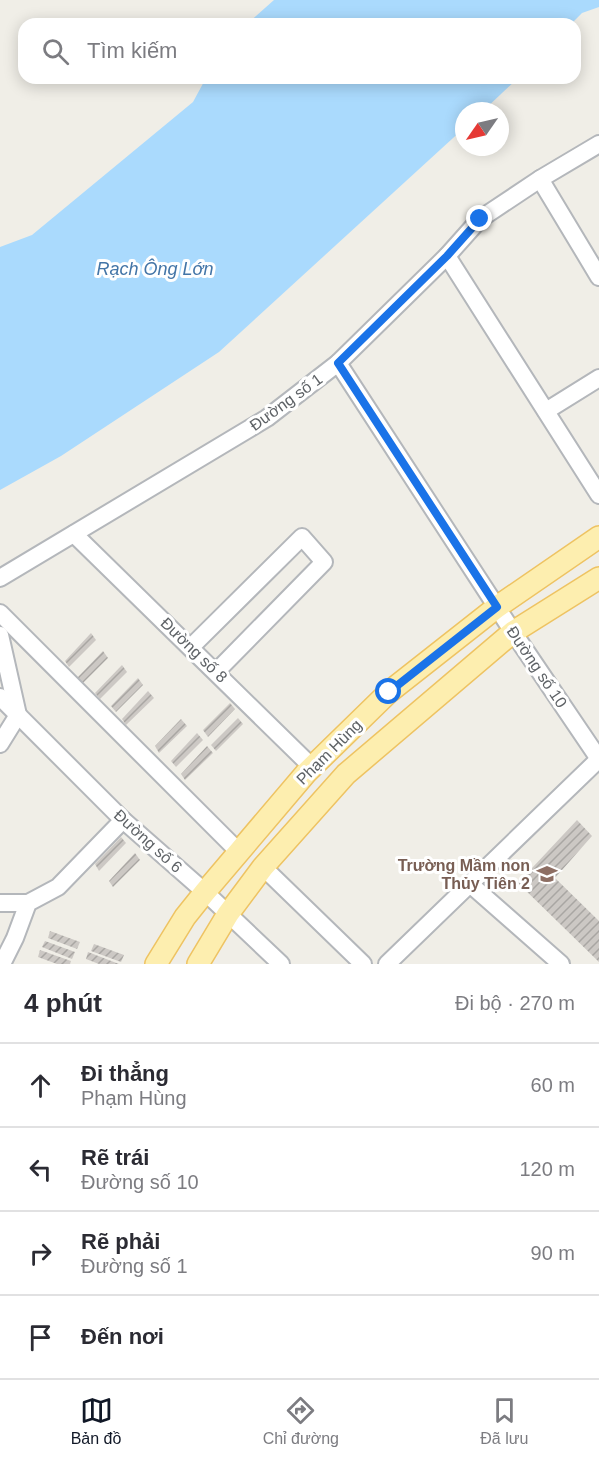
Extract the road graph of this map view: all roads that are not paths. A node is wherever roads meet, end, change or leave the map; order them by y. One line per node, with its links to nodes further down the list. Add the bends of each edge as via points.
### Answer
1 (599, 144): 2 (street, Đường số 1)
2 (540, 179): 3 (street, Đường số 1, via 480,219); 4 (street)
3 (447, 256): 5 (street, Đường số 1); 7 (street)
4 (599, 277)
5 (338, 363): 9 (street, Đường số 1, via 267,418); 13 (street, Đường số 10)
6 (599, 378): 7 (street)
7 (546, 411): 8 (street)
8 (599, 495)
9 (74, 534): 11 (street, Đường số 1); 17 (street, Đường số 8)
10 (599, 537): 13 (main road, Phạm Hùng)
11 (0, 578)
12 (599, 578): 15 (main road, Phạm Hùng)
13 (497, 607): 15 (street, Đường số 10); 23 (main road, Phạm Hùng, via 389,692)
14 (0, 613): 25 (street)
15 (513, 632): 22 (street, Đường số 10); 26 (main road, Phạm Hùng, via 346,774)
16 (0, 634): 20 (street)
17 (191, 647): 18 (street, Đường số 8); 18 (street, via 302,537 324,562)
18 (216, 672): 23 (street, Đường số 8)
19 (0, 698): 20 (street)
20 (18, 715): 21 (street); 24 (street, Đường số 6)
21 (0, 744)
22 (599, 759): 27 (street)
23 (312, 767): 25 (main road, Phạm Hùng)
24 (123, 820): 28 (street, Đường số 6); 30 (street, via 58,887)
25 (239, 852): 28 (main road, Phạm Hùng)
26 (263, 867): 31 (main road, Phạm Hùng); 36 (street)
27 (470, 884): 37 (street); 38 (street)
28 (205, 892): 31 (street, Đường số 6); 33 (main road, Phạm Hùng)
29 (0, 903): 30 (street)
30 (28, 903): 32 (street)
31 (228, 914): 34 (main road, Phạm Hùng); 35 (street, Đường số 6)
32 (2, 964)
33 (156, 964)
34 (198, 964)
35 (281, 964)
36 (363, 964)
37 (387, 964)
38 (561, 964)

